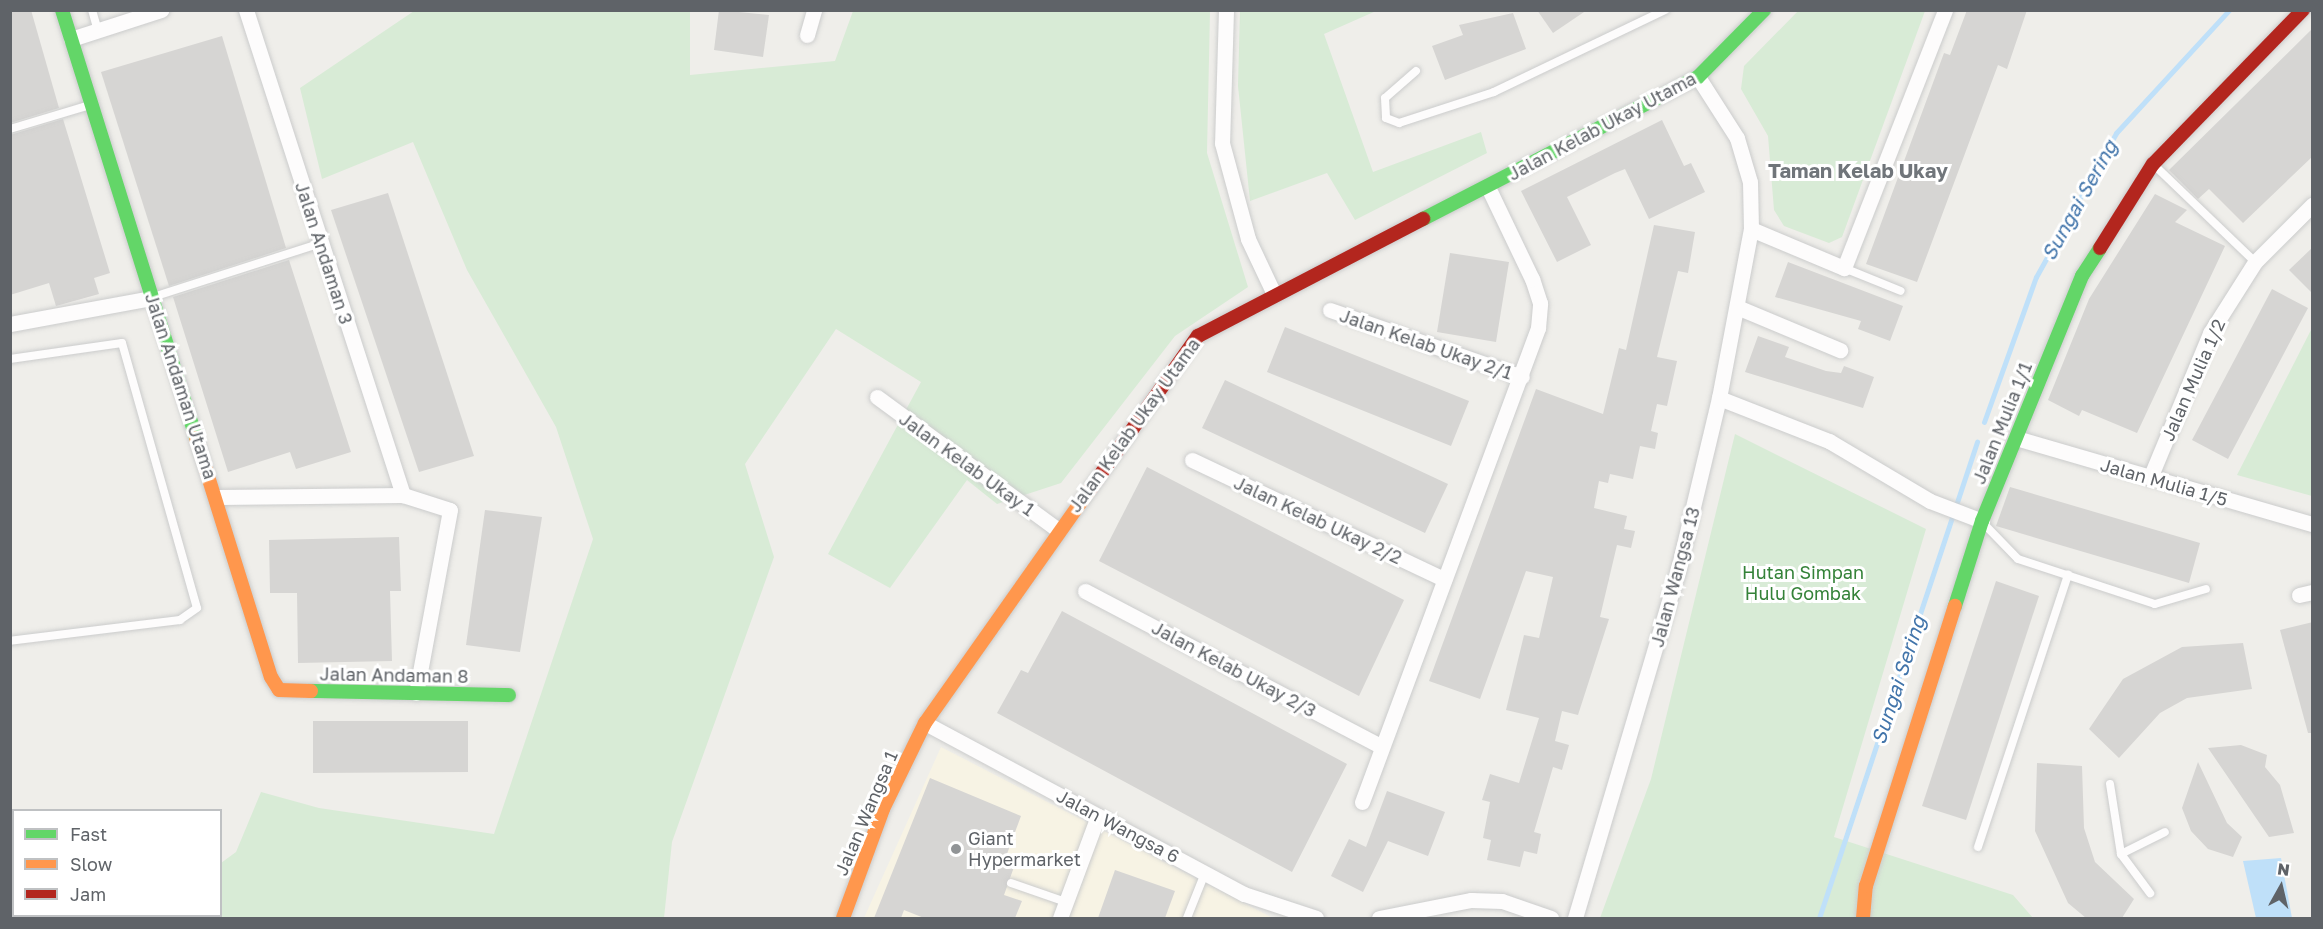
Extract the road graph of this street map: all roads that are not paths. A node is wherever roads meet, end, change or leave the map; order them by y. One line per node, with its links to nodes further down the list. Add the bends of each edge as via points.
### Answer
1 (62, 10): 13 (street, Jalan Andaman Utama)
2 (92, 10): 11 (lane)
3 (161, 10): 11 (street)
4 (246, 10): 22 (street, Jalan Andaman 3)
5 (814, 10): 12 (street)
6 (1226, 10): 26 (street, via 1222,143 1248,238)
7 (1665, 10): 14 (lane, via 1494,92 1399,123 1386,118 1385,98)
8 (1764, 10): 15 (street, Jalan Kelab Ukay Utama)
9 (1945, 10): 24 (street)
10 (2303, 10): 18 (street, Jalan Mulia 1/1)
11 (98, 31): 13 (street)
12 (807, 35)
13 (71, 39): 16 (street, Jalan Andaman Utama)
14 (1416, 71)
15 (1698, 77): 19 (street, Jalan Kelab Ukay Utama); 21 (street, Jalan Wangsa 13, via 1737,138 1750,182)
16 (92, 104): 17 (lane); 27 (street, Jalan Andaman Utama)
17 (10, 129)
18 (2153, 164): 23 (lane); 36 (street, Jalan Mulia 1/1, via 2082,276)
19 (1488, 187): 26 (street, Jalan Kelab Ukay Utama); 33 (street, Jalan Kelab Ukay Utama, via 1540,303)
20 (2313, 205): 23 (street, Jalan Mulia 1/2)
21 (1751, 229): 24 (street); 28 (street, Jalan Wangsa 13)
22 (321, 243): 27 (lane); 39 (street, Jalan Andaman 3)
23 (2255, 262): 38 (street, Jalan Mulia 1/2, via 2210,333)
24 (1844, 268): 25 (lane)
25 (1901, 291)
26 (1273, 292): 43 (street, Jalan Kelab Ukay Utama, via 1198,336)
27 (152, 298): 30 (street); 40 (street, Jalan Andaman Utama)
28 (1737, 307): 31 (street); 35 (street, Jalan Wangsa 13)
29 (1330, 310): 33 (street, Jalan Kelab Ukay 2/1)
30 (10, 324)
31 (1840, 350)
32 (10, 360): 48 (lane, via 122,344 197,608 180,620)
33 (1522, 377): 45 (street, Jalan Kelab Ukay Utama)
34 (877, 397): 43 (street, Jalan Kelab Ukay 1)
35 (1719, 398): 41 (street, via 1828,441 1930,501); 70 (street, Jalan Wangsa 13, via 1678,570)
36 (2016, 438): 38 (street, Jalan Mulia 1/5); 41 (street, Jalan Mulia 1/1)
37 (1192, 460): 45 (street, Jalan Kelab Ukay 2/2)
38 (2150, 478): 42 (street, Jalan Mulia 1/5)
39 (403, 495): 40 (street, Jalan Andaman Utama); 49 (street, Jalan Andaman Utama, via 442,506 450,510 451,519)
40 (218, 497): 49 (street, Jalan Andaman 8, via 279,690)
41 (1982, 521): 44 (lane, via 2018,559); 71 (street, Jalan Mulia 1/1, via 1866,886)
42 (2313, 524)
43 (1058, 530): 51 (street, Jalan Kelab Ukay Utama)
44 (2068, 576): 46 (lane, via 2155,604); 57 (lane)
45 (1444, 579): 52 (street, Jalan Kelab Ukay Utama)
46 (2206, 589)
47 (1085, 591): 52 (street, Jalan Kelab Ukay 2/3)
48 (10, 641)
49 (416, 693): 50 (street, Jalan Andaman 8)
50 (508, 695)
51 (925, 723): 55 (street, Jalan Wangsa 6); 64 (street, Jalan Wangsa 1, via 883,809)
52 (1382, 747): 54 (street, Jalan Kelab Ukay Utama)
53 (2110, 784): 58 (lane)
54 (1362, 802)
55 (1098, 816): 59 (street, Jalan Wangsa 6); 62 (street)
56 (2165, 832): 58 (lane)
57 (1978, 847)
58 (2121, 854): 61 (lane)
59 (1205, 873): 63 (street, Jalan Wangsa 6); 66 (lane)
60 (1011, 883): 62 (lane)
61 (2150, 893)
62 (1066, 902): 65 (street)
63 (1300, 917): 67 (street, Jalan Wangsa 6)
64 (843, 918)
65 (1060, 918)
66 (1187, 918)
67 (1316, 918)
68 (1379, 918): 69 (street, via 1471,900 1502,901)
69 (1551, 918)
70 (1575, 918)
71 (1863, 918)

